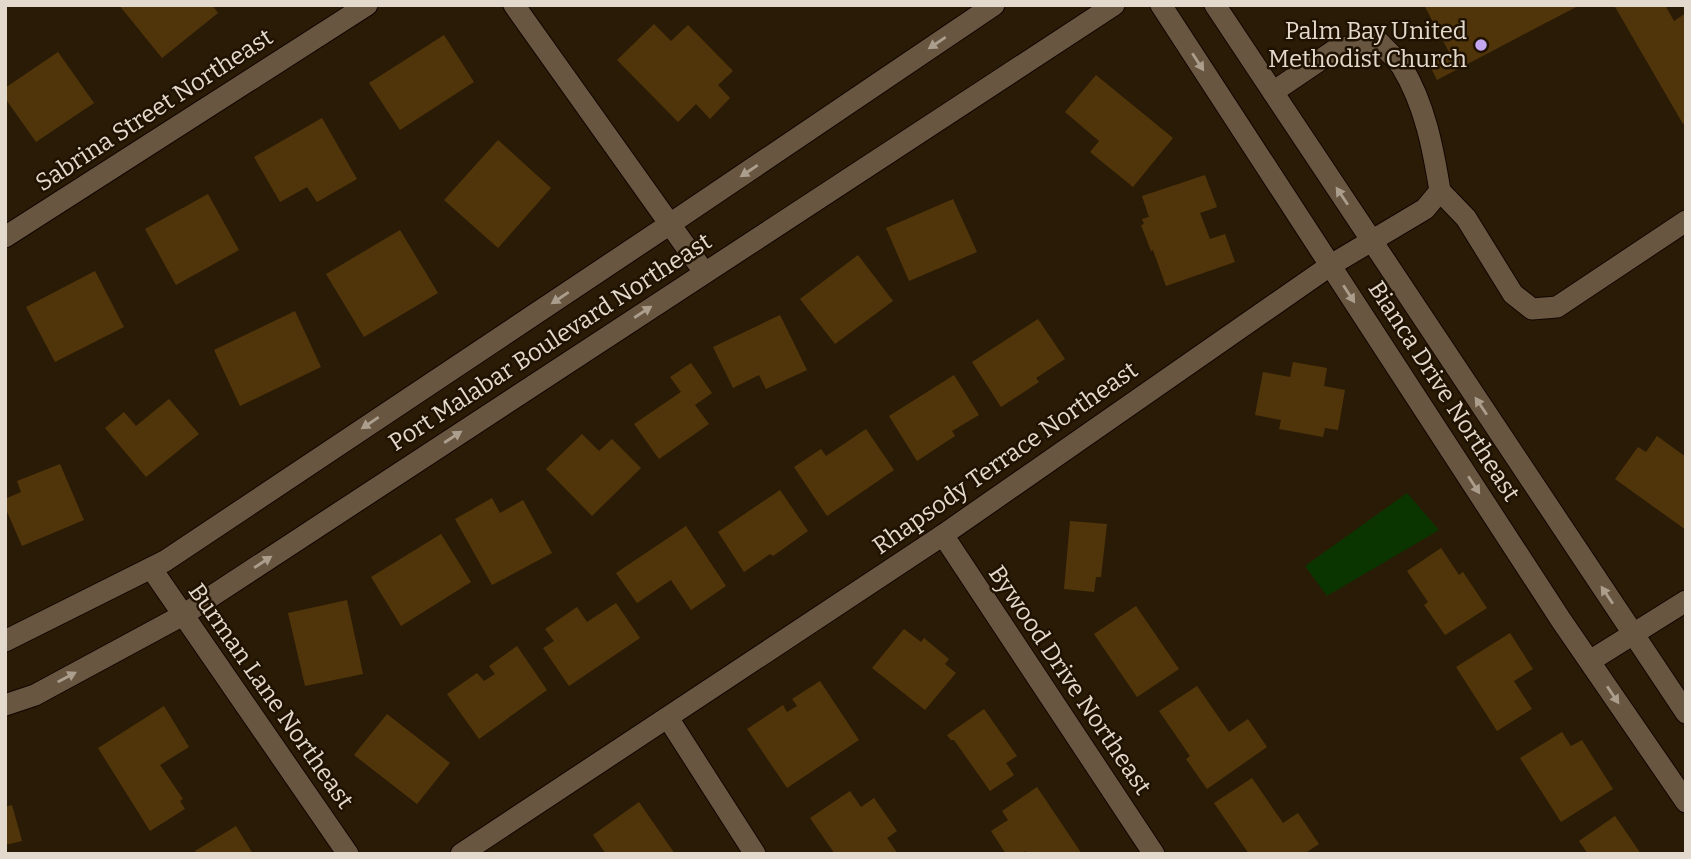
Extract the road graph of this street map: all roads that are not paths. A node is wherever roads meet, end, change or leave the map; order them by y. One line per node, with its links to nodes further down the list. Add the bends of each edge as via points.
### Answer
1 (367, 5): 11 (street, Sabrina Street Northeast)
2 (514, 5): 10 (street)
3 (994, 5): 10 (street, Port Malabar Boulevard Northeast, one-way to 10)
4 (1114, 5): 14 (street, Port Malabar Boulevard Northeast)
5 (1161, 5): 13 (street, Bianca Drive Northeast, one-way to 13)
6 (1215, 5): 7 (street, Bianca Drive Northeast)
7 (1273, 92): 8 (street, via 1335,50 1380,43 1401,66 1422,107); 12 (street, Bianca Drive Northeast, one-way to 7)
8 (1440, 191): 9 (street, via 1466,218 1513,294 1532,309 1557,307); 12 (street, Rhapsody Terrace Northeast, via 1425,209)
9 (1686, 221)
10 (670, 224): 14 (street); 16 (street, Port Malabar Boulevard Northeast, one-way to 16)
11 (5, 237)
12 (1371, 241): 13 (street, Rhapsody Terrace Northeast); 19 (street, Bianca Drive Northeast, one-way to 12)
13 (1331, 265): 15 (street, Rhapsody Terrace Northeast); 21 (street, Bianca Drive Northeast, one-way to 21)
14 (704, 272): 18 (street, Port Malabar Boulevard Northeast, one-way to 14)
15 (943, 535): 24 (street, Rhapsody Terrace Northeast); 29 (street, Bywood Drive Northeast)
16 (151, 568): 18 (street, Burman Lane Northeast); 20 (street, Port Malabar Boulevard Northeast)
17 (1686, 601): 19 (street)
18 (183, 615): 22 (street, Port Malabar Boulevard Northeast, one-way to 18, via 35,695); 26 (street, Burman Lane Northeast)
19 (1633, 633): 21 (street); 23 (street, Bianca Drive Northeast)
20 (5, 641)
21 (1590, 661): 25 (street, Bianca Drive Northeast, one-way to 25)
22 (5, 705)
23 (1686, 713)
24 (668, 718): 27 (street, Rhapsody Terrace Northeast); 28 (street)
25 (1686, 802)
26 (348, 854)
27 (461, 854)
28 (755, 854)
29 (1154, 854)

